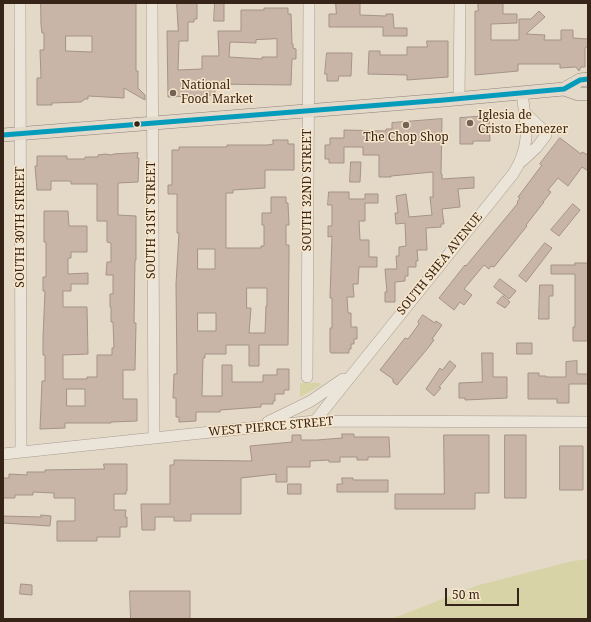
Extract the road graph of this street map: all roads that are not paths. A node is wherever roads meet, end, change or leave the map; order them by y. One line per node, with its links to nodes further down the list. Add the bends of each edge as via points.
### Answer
1 (20, 3): 13 (street, SOUTH 30TH STREET)
2 (152, 3): 12 (street, SOUTH 31ST STREET)
3 (309, 3): 10 (street, SOUTH 32ND STREET)
4 (460, 3): 9 (street)
5 (588, 79): 6 (main road, via 580,80)
6 (564, 89): 7 (main road); 8 (main road, via 578,94)
7 (522, 93): 9 (main road); 11 (street, SOUTH SHEA AVENUE)
8 (588, 94)
9 (459, 99): 10 (main road)
10 (309, 110): 12 (main road); 17 (street, SOUTH 32ND STREET)
11 (524, 112): 15 (street, SOUTH SHEA AVENUE, via 526,142); 15 (street, via 546,135)
12 (152, 123): 13 (main road); 21 (street, SOUTH 31ST STREET)
13 (22, 133): 14 (main road); 22 (street, SOUTH 30TH STREET)
14 (3, 135)
15 (520, 163): 16 (street, SOUTH SHEA AVENUE)
16 (356, 369): 18 (street, SOUTH SHEA AVENUE); 20 (street, via 311,401)
17 (307, 377)
18 (315, 421): 19 (street, WEST PIERCE STREET); 20 (street, WEST PIERCE STREET)
19 (588, 422)
20 (258, 426): 21 (street, WEST PIERCE STREET)
21 (154, 438): 22 (street, WEST PIERCE STREET)
22 (21, 452): 23 (street, WEST PIERCE STREET)
23 (3, 454)

